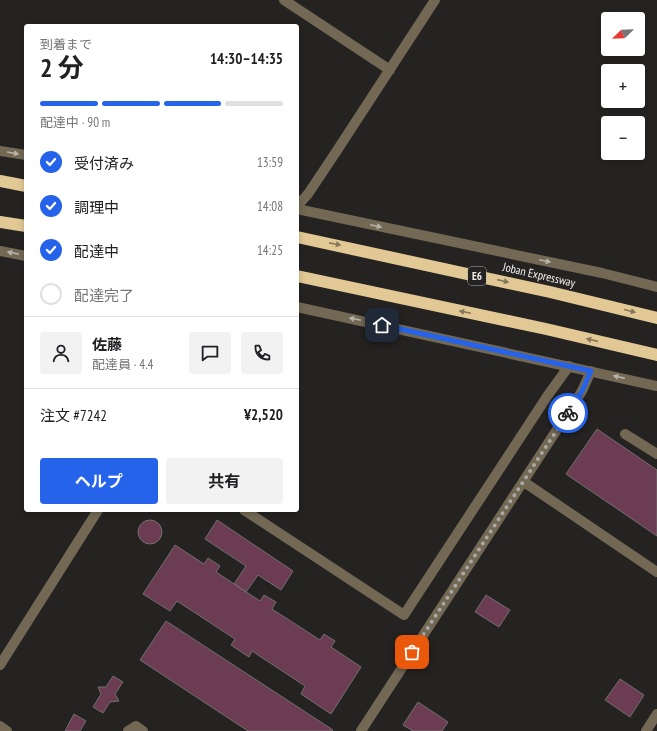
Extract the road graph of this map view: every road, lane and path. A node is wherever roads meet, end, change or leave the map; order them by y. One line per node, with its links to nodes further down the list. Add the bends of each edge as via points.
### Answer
1 (284, 0): 3 (street)
2 (436, 0): 3 (street)
3 (390, 70): 8 (street)
4 (0, 151): 5 (street, one-way to 5)
5 (24, 155)
6 (0, 181): 7 (highway)
7 (24, 186)
8 (299, 205)
9 (299, 208): 16 (street, one-way to 16)
10 (0, 222): 11 (highway)
11 (24, 226)
12 (299, 237): 18 (highway, Joban Expressway / E6, one-way to 18)
13 (0, 251): 14 (street, one-way to 13)
14 (24, 256)
15 (299, 276): 19 (highway, one-way to 15)
16 (657, 287)
17 (299, 307): 20 (street, one-way to 17)
18 (657, 318)
19 (657, 355)
20 (569, 366): 21 (street); 27 (street, via 404,615)
21 (591, 371): 22 (street, one-way to 21); 25 (street, via 582,391)
22 (657, 386)
23 (625, 434): 24 (street)
24 (657, 454)
25 (524, 482): 28 (street); 35 (street)
26 (97, 512): 29 (street)
27 (247, 512)
28 (657, 572)
29 (0, 665)
30 (657, 714): 36 (street)
31 (0, 726): 32 (street)
32 (7, 731)
33 (128, 731): 34 (street, via 136,726)
34 (143, 731)
35 (361, 731)
36 (646, 731)

